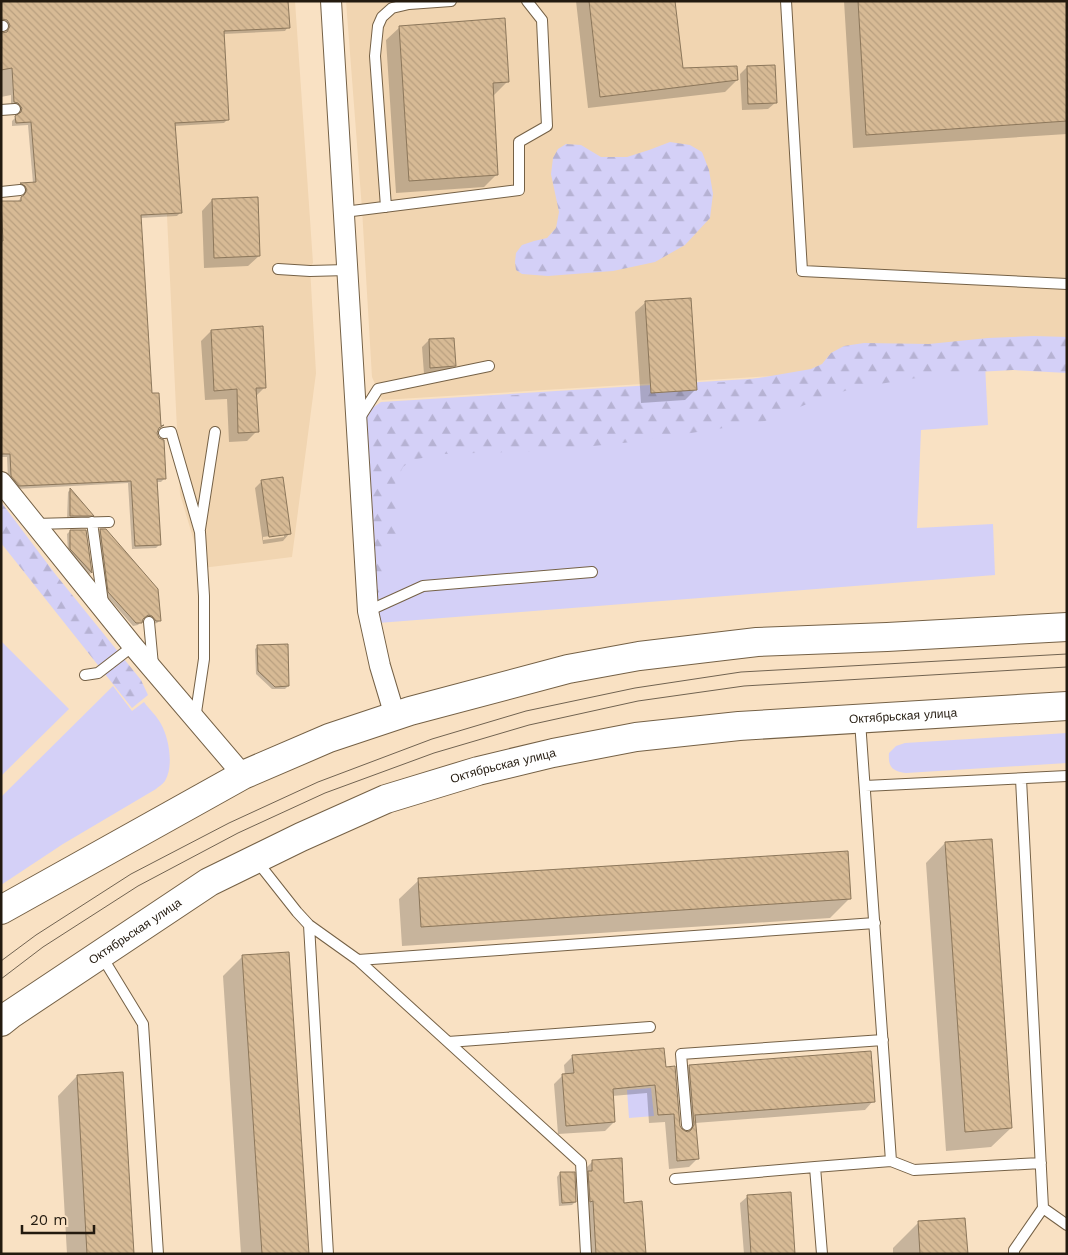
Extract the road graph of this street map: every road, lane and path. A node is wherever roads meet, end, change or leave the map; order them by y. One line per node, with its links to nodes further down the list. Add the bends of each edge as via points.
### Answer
1 (331, 1): 10 (street)
2 (451, 1): 9 (lane, via 392,8 378,26 375,56)
3 (527, 1): 9 (lane, via 542,20 546,126 519,142 519,190)
4 (786, 1): 13 (lane, via 802,271)
5 (15, 109): 6 (lane)
6 (1, 110)
7 (20, 190): 8 (lane)
8 (1, 192)
9 (386, 207): 10 (lane)
10 (344, 212): 12 (street)
11 (278, 269): 12 (lane)
12 (347, 270): 15 (street)
13 (1067, 284)
14 (489, 366): 15 (lane, via 378,389)
15 (357, 422): 25 (street)
16 (215, 432): 22 (lane)
17 (164, 433): 22 (lane, via 171,432)
18 (1, 482): 21 (street)
19 (92, 522): 20 (lane); 21 (lane); 24 (lane)
20 (109, 522)
21 (35, 524): 24 (street)
22 (200, 532): 33 (lane, via 204,659)
23 (592, 572): 25 (lane, via 423,586)
24 (104, 609): 28 (street)
25 (368, 611): 32 (street)
26 (149, 622): 29 (lane)
27 (1067, 627): 32 (main road, via 757,642 639,656 568,669)
28 (133, 646): 29 (street); 30 (lane, via 98,673)
29 (154, 671): 33 (street)
30 (86, 675)
31 (1067, 706): 34 (main road, Октябрьская улица)
32 (395, 716): 35 (main road, via 329,738)
33 (195, 720): 35 (street)
34 (860, 720): 38 (lane); 39 (main road, Октябрьская улица, via 739,726 636,737 534,758 386,799)
35 (243, 775): 40 (main road)
36 (1067, 776): 37 (lane)
37 (1020, 779): 38 (lane); 51 (lane)
38 (865, 786): 41 (lane)
39 (256, 859): 42 (lane); 43 (main road, Октябрьская улица, via 209,882)
40 (1, 910)
41 (875, 923): 44 (lane); 47 (lane)
42 (309, 925): 44 (lane); 57 (lane)
43 (100, 954): 45 (main road, Октябрьская улица); 56 (lane, via 143,1024)
44 (358, 960): 48 (lane)
45 (1, 1022)
46 (650, 1027): 48 (lane)
47 (882, 1040): 49 (lane, via 681,1054); 50 (lane)
48 (448, 1042): 58 (lane, via 581,1164)
49 (687, 1125)
50 (891, 1161): 51 (lane, via 914,1170); 52 (lane)
51 (1041, 1163): 54 (lane)
52 (816, 1167): 53 (lane); 59 (lane)
53 (676, 1179)
54 (1043, 1208): 55 (lane); 60 (lane)
55 (1067, 1225)
56 (158, 1254)
57 (328, 1254)
58 (586, 1254)
59 (822, 1254)
60 (1014, 1254)

